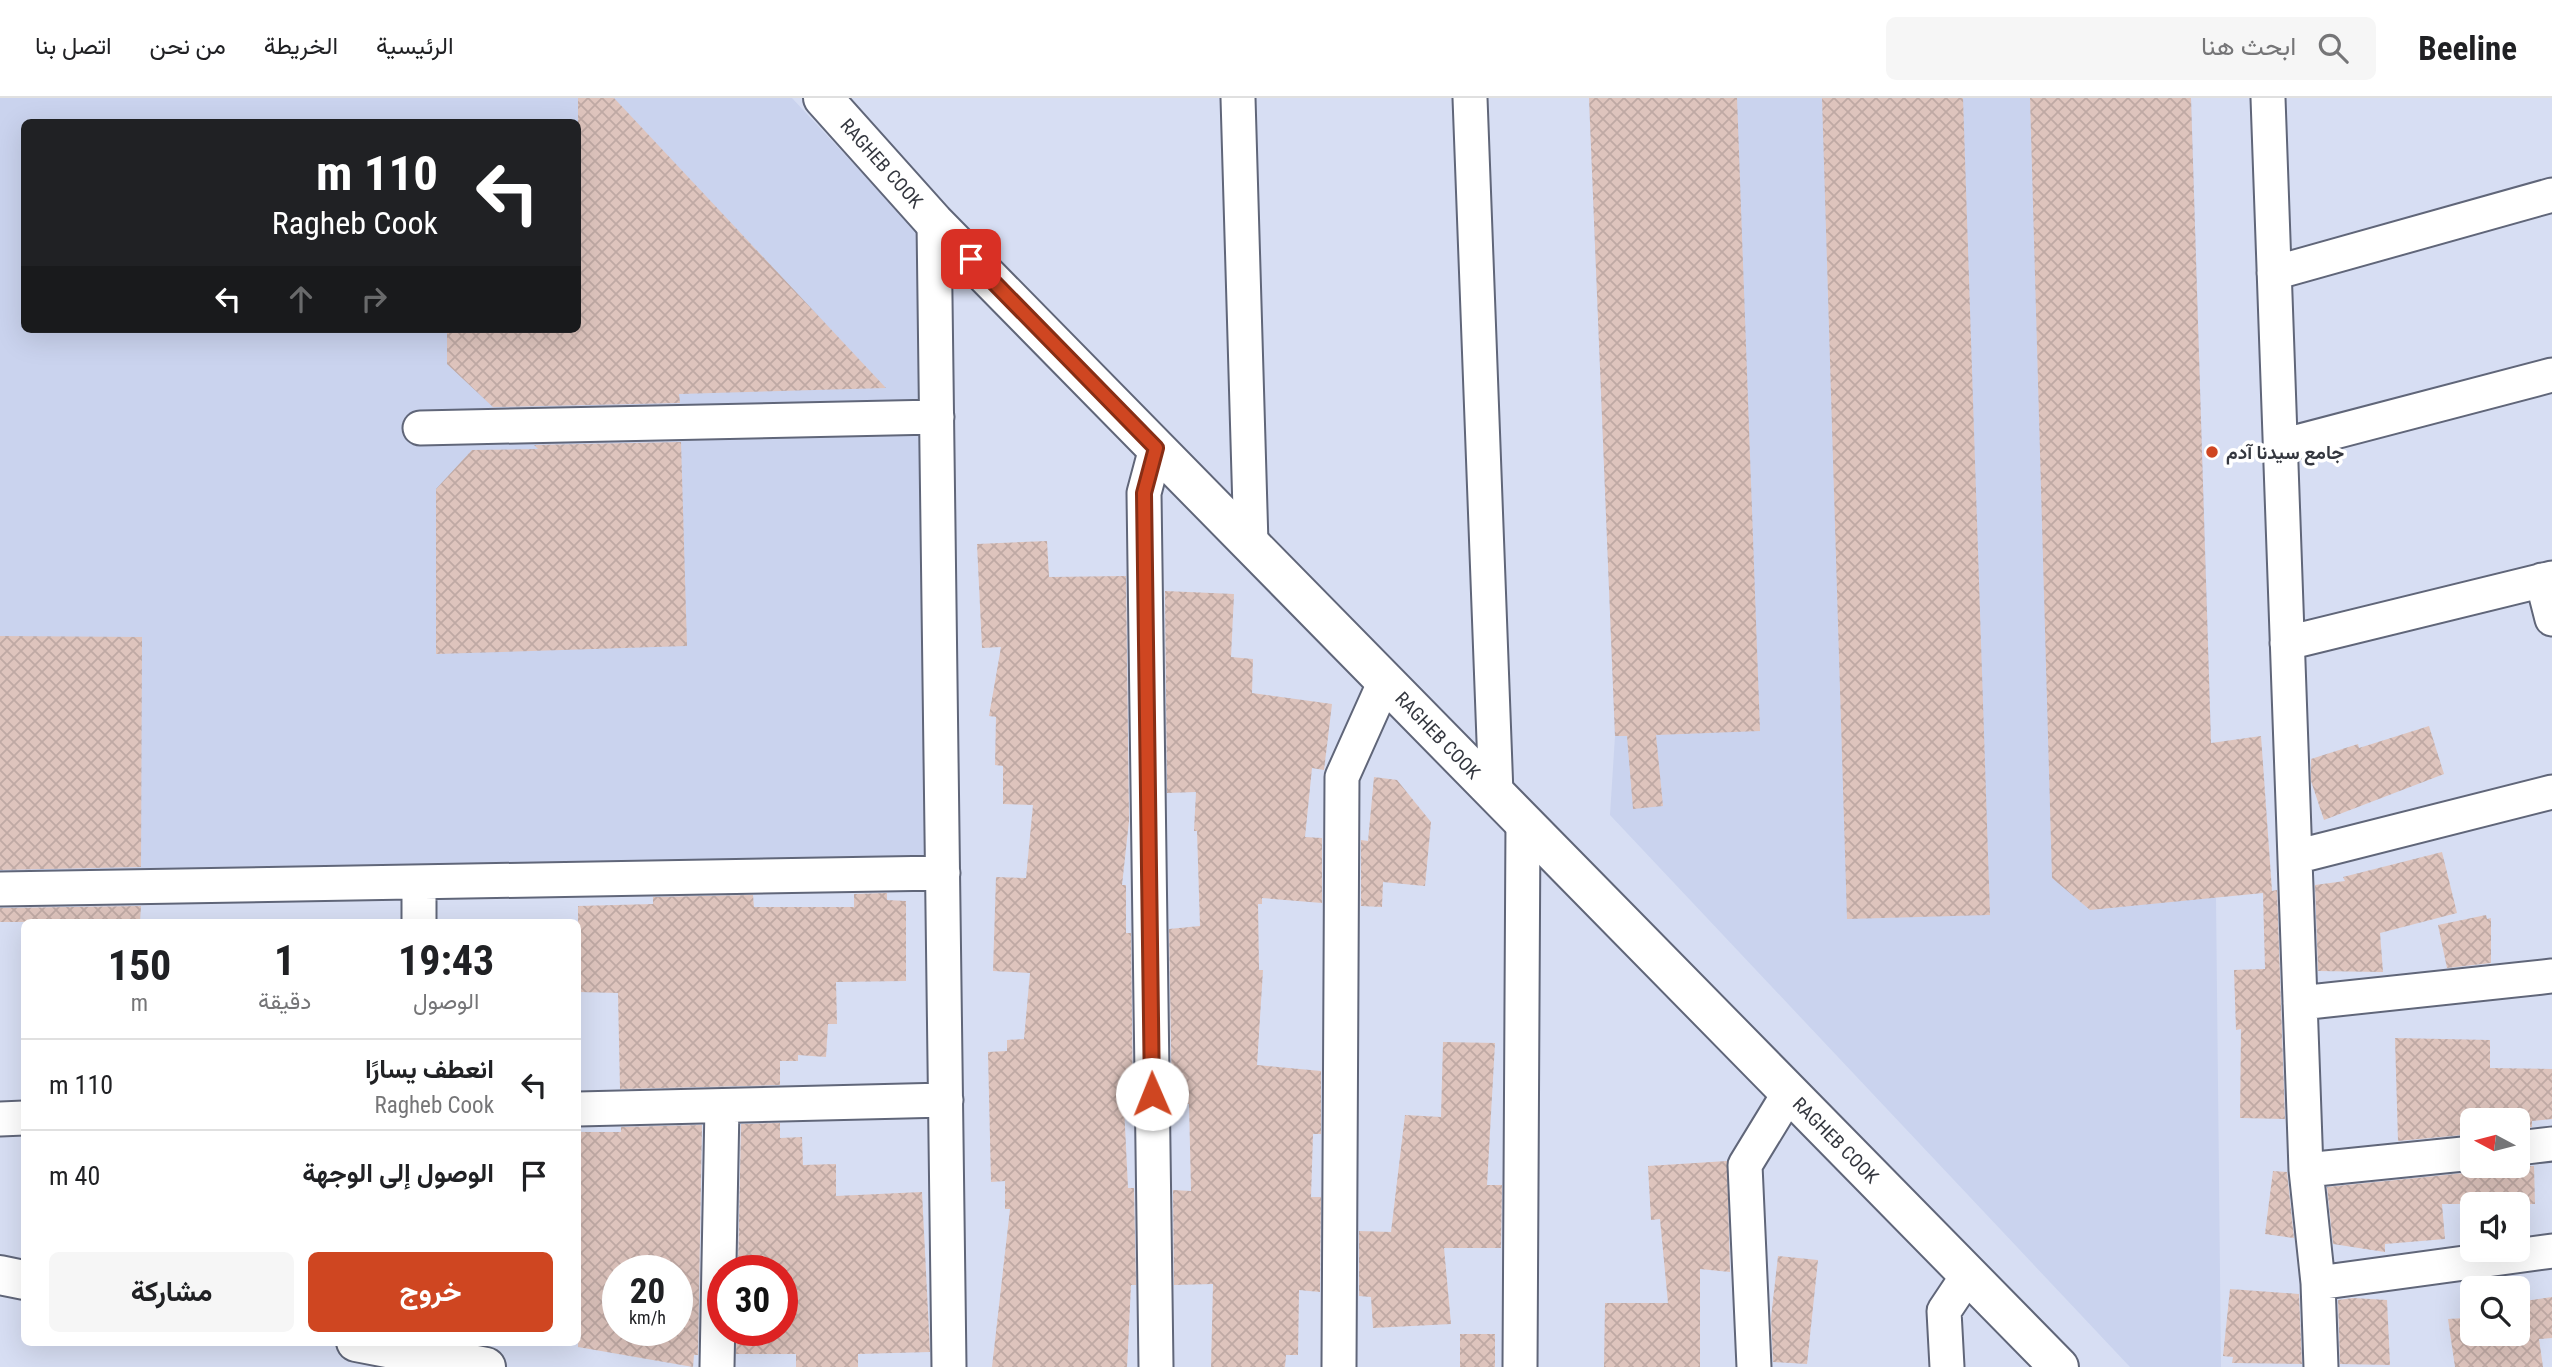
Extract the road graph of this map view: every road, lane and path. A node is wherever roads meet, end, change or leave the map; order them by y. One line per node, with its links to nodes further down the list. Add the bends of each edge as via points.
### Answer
1 (823, 98): 6 (main road, RAGHEB COOK)
2 (1238, 98): 13 (street)
3 (1470, 98): 19 (street)
4 (2270, 99): 7 (street)
5 (2552, 195): 7 (street)
6 (934, 222): 9 (street); 12 (main road, RAGHEB COOK)
7 (2274, 273): 11 (street)
8 (2552, 375): 11 (street)
9 (937, 417): 10 (street); 22 (street)
10 (420, 428)
11 (2280, 446): 16 (street)
12 (1156, 448): 13 (main road, RAGHEB COOK); 48 (street, via 1144,493)
13 (1251, 544): 17 (main road, RAGHEB COOK)
14 (2547, 579): 15 (street); 16 (street)
15 (2552, 619)
16 (2287, 643): 21 (street)
17 (1385, 681): 19 (main road, RAGHEB COOK); 49 (street, via 1342,777)
18 (2552, 792): 21 (street)
19 (1496, 794): 20 (main road, RAGHEB COOK)
20 (1523, 821): 28 (main road, RAGHEB COOK); 50 (street)
21 (2295, 857): 27 (street)
22 (943, 873): 23 (street); 29 (street)
23 (419, 882): 24 (street); 25 (street)
24 (0, 889)
25 (419, 919)
26 (2552, 976): 27 (street)
27 (2300, 1003): 37 (street)
28 (1789, 1093): 40 (main road, RAGHEB COOK); 51 (street, via 1745,1165)
29 (946, 1100): 30 (street); 47 (street)
30 (722, 1106): 31 (street); 46 (street)
31 (581, 1110)
32 (21, 1118): 33 (street)
33 (0, 1119)
34 (2552, 1144): 35 (street)
35 (2530, 1147)
36 (2460, 1154): 37 (street)
37 (2306, 1170): 42 (street)
38 (2552, 1251): 42 (street)
39 (0, 1275): 41 (main road)
40 (1968, 1275): 52 (street, via 1944,1311); 53 (main road, RAGHEB COOK)
41 (21, 1279)
42 (2318, 1283): 54 (street)
43 (397, 1346): 44 (main road)
44 (417, 1348): 45 (main road)
45 (486, 1367)
46 (718, 1367)
47 (949, 1367)
48 (1156, 1367)
49 (1339, 1367)
50 (1520, 1367)
51 (1754, 1367)
52 (1947, 1367)
53 (2059, 1367)
54 (2321, 1367)

